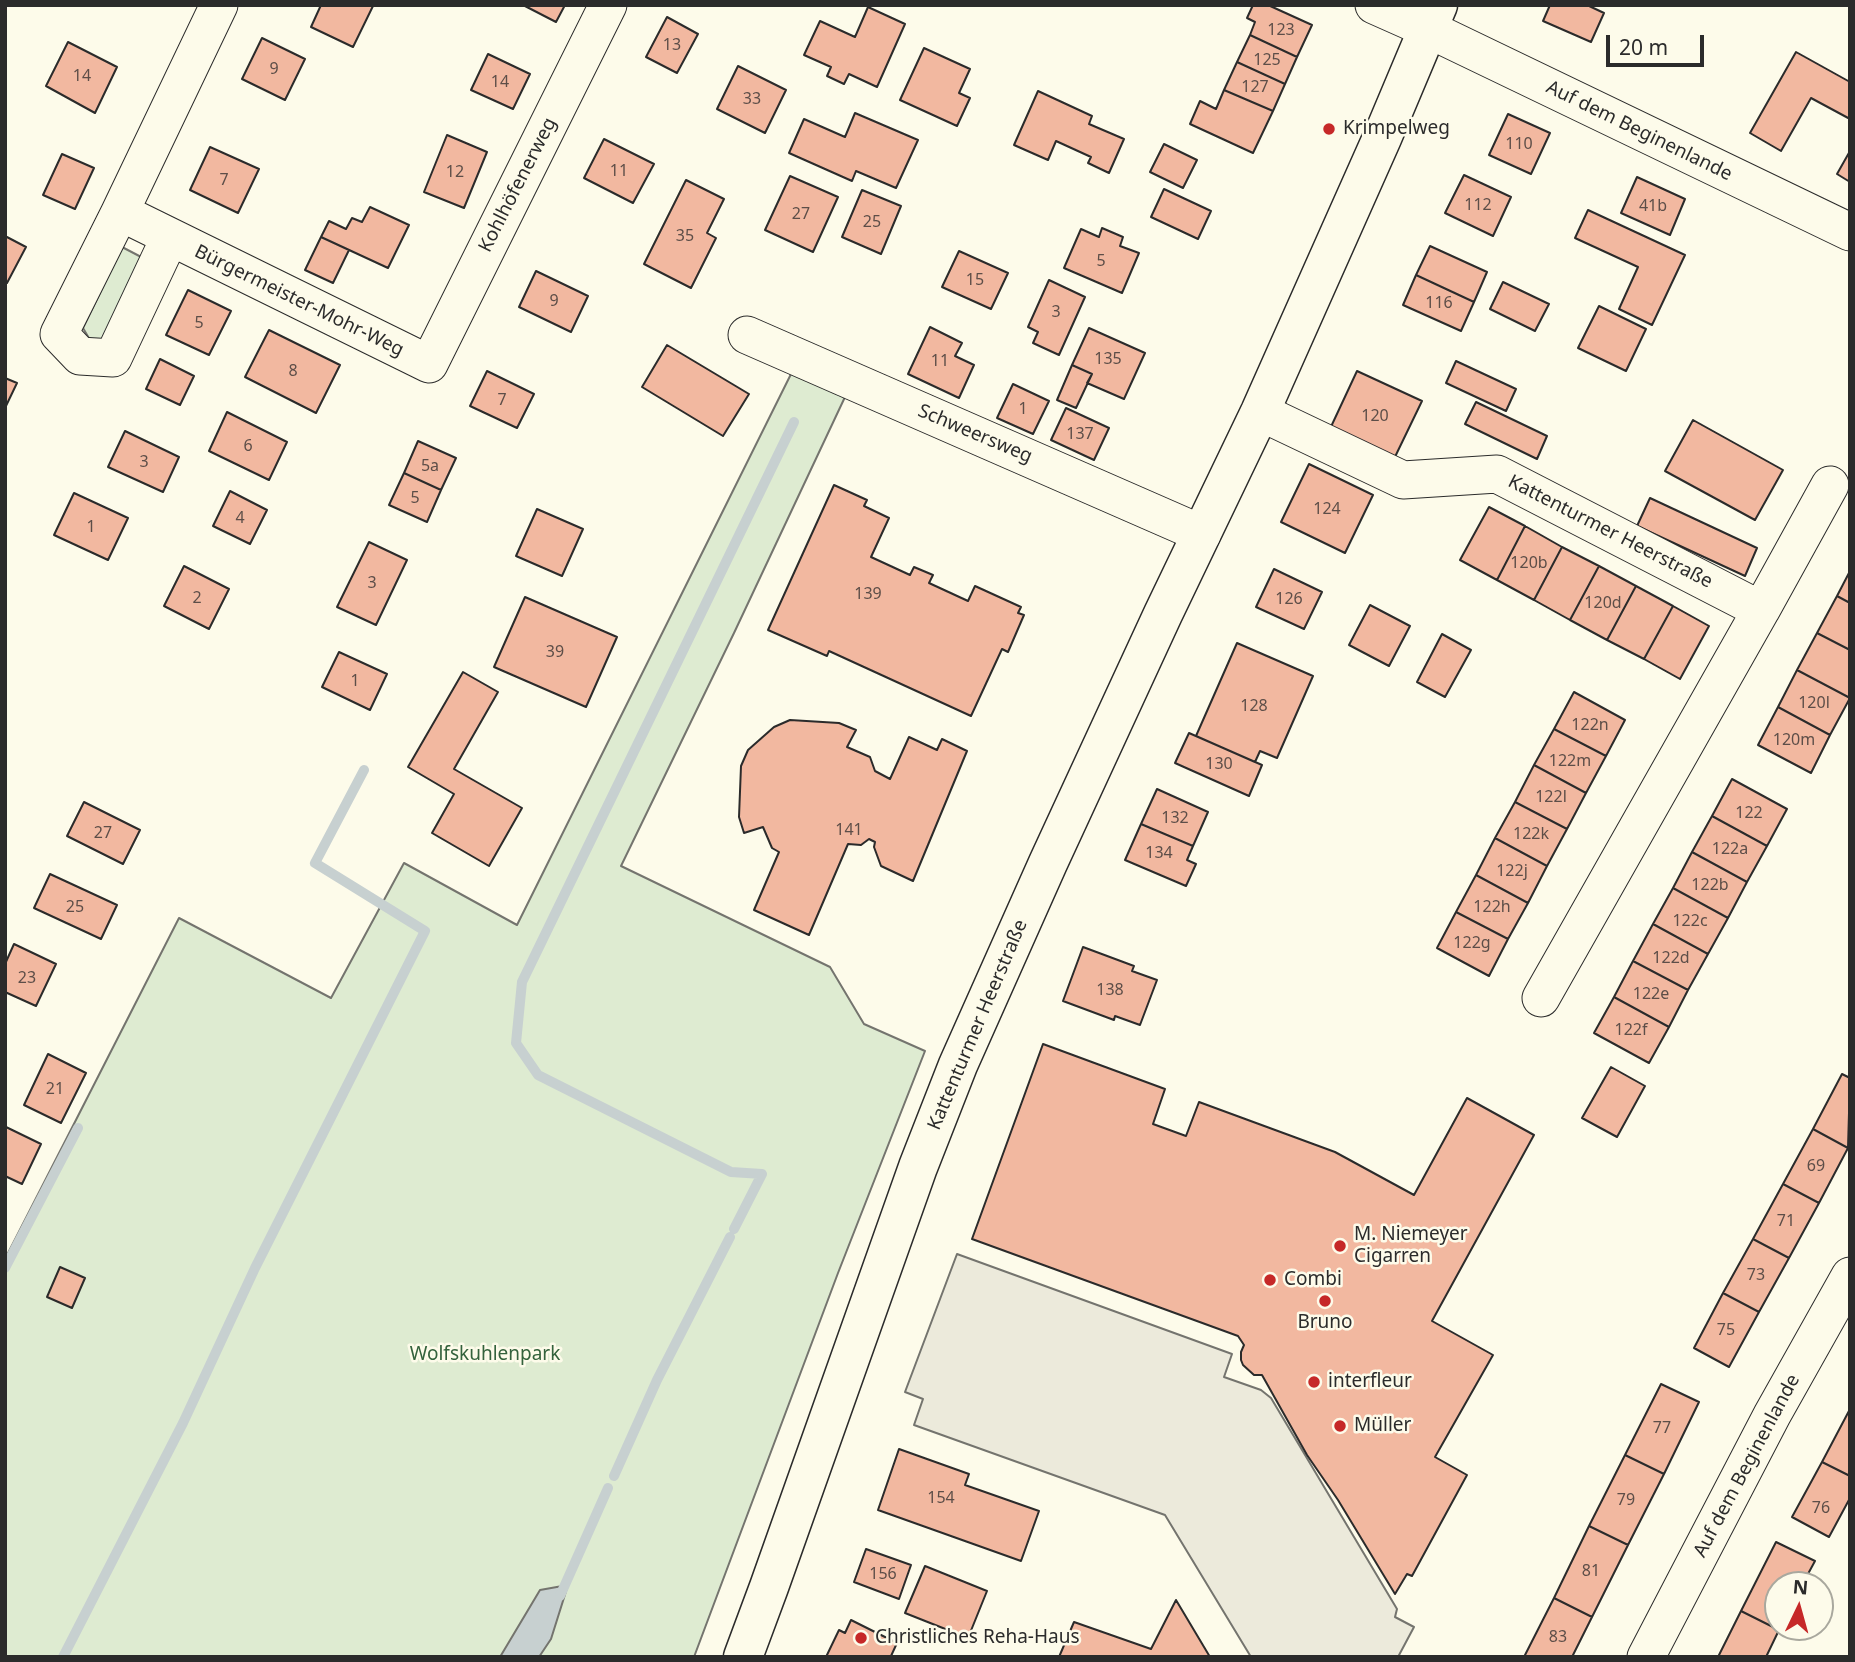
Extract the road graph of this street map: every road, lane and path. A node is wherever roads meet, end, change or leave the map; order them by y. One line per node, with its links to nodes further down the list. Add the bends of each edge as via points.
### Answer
1 (219, 5): 5 (street)
2 (608, 5): 9 (street, Kohlhöfenerweg)
3 (1374, 5): 4 (street)
4 (1433, 17): 6 (street, Auf dem Beginenlande); 10 (main road, Kattenturmer Heerstraße)
5 (120, 212): 7 (street, Bürgermeister-Mohr-Weg); 7 (street, via 59,334 80,356 113,358)
6 (1850, 232)
7 (170, 237): 9 (street, Bürgermeister-Mohr-Weg)
8 (747, 335): 12 (street, Schweersweg)
9 (429, 364)
10 (1260, 412): 12 (main road, Kattenturmer Heerstraße); 13 (street, Kattenturmer Heerstraße, via 1403,480 1497,474)
11 (1830, 485): 13 (street)
12 (1202, 534): 16 (main road, Kattenturmer Heerstraße, via 958,1065)
13 (1761, 610): 14 (street)
14 (1541, 998)
15 (1850, 1276): 17 (street, Auf dem Beginenlande)
16 (743, 1657)
17 (1646, 1657)

